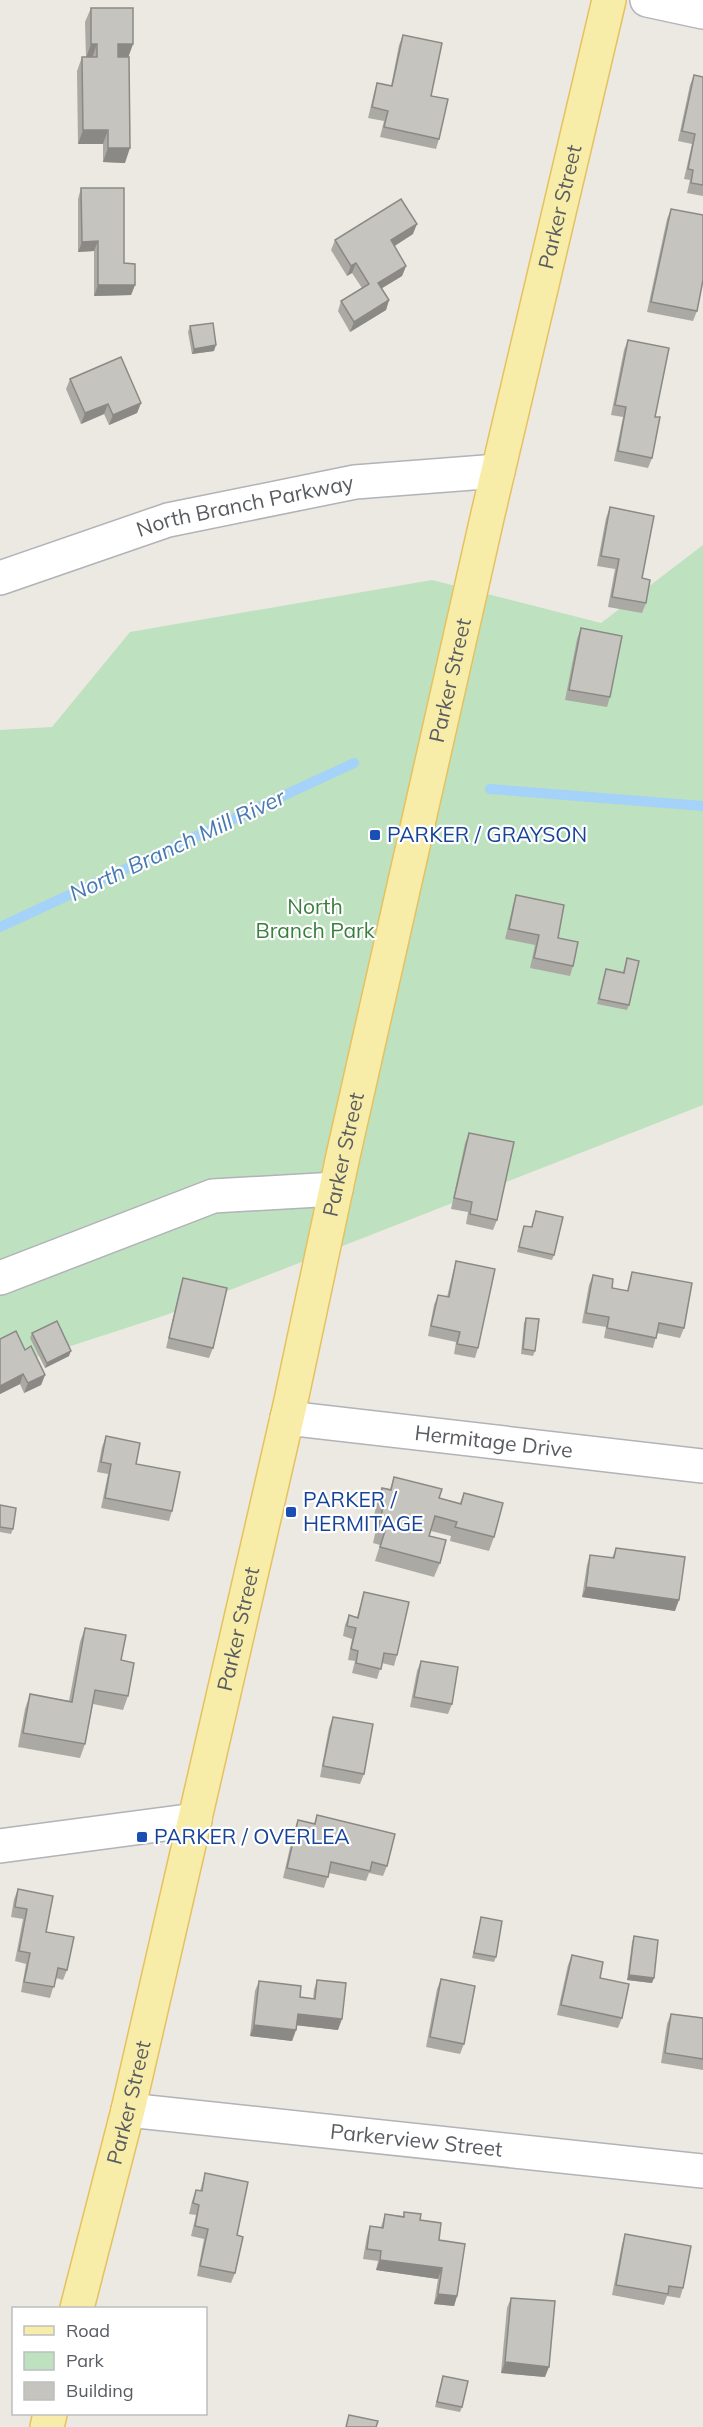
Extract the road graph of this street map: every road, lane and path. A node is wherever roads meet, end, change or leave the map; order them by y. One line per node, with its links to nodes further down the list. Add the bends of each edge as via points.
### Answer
1 (609, 0): 4 (main road, Parker Street)
2 (647, 0): 3 (street)
3 (703, 12)
4 (498, 471): 5 (street, North Branch Parkway, via 355,482 168,520); 6 (main road, Parker Street)
5 (0, 578)
6 (336, 1189): 7 (street, via 213,1196); 8 (main road, Parker Street)
7 (0, 1278)
8 (287, 1418): 9 (street, Hermitage Drive); 10 (main road, Parker Street)
9 (703, 1467)
10 (195, 1820): 11 (street); 12 (main road, Parker Street)
11 (0, 1846)
12 (128, 2110): 13 (street, Parkerview Street); 14 (main road, Parker Street)
13 (703, 2171)
14 (77, 2307)

